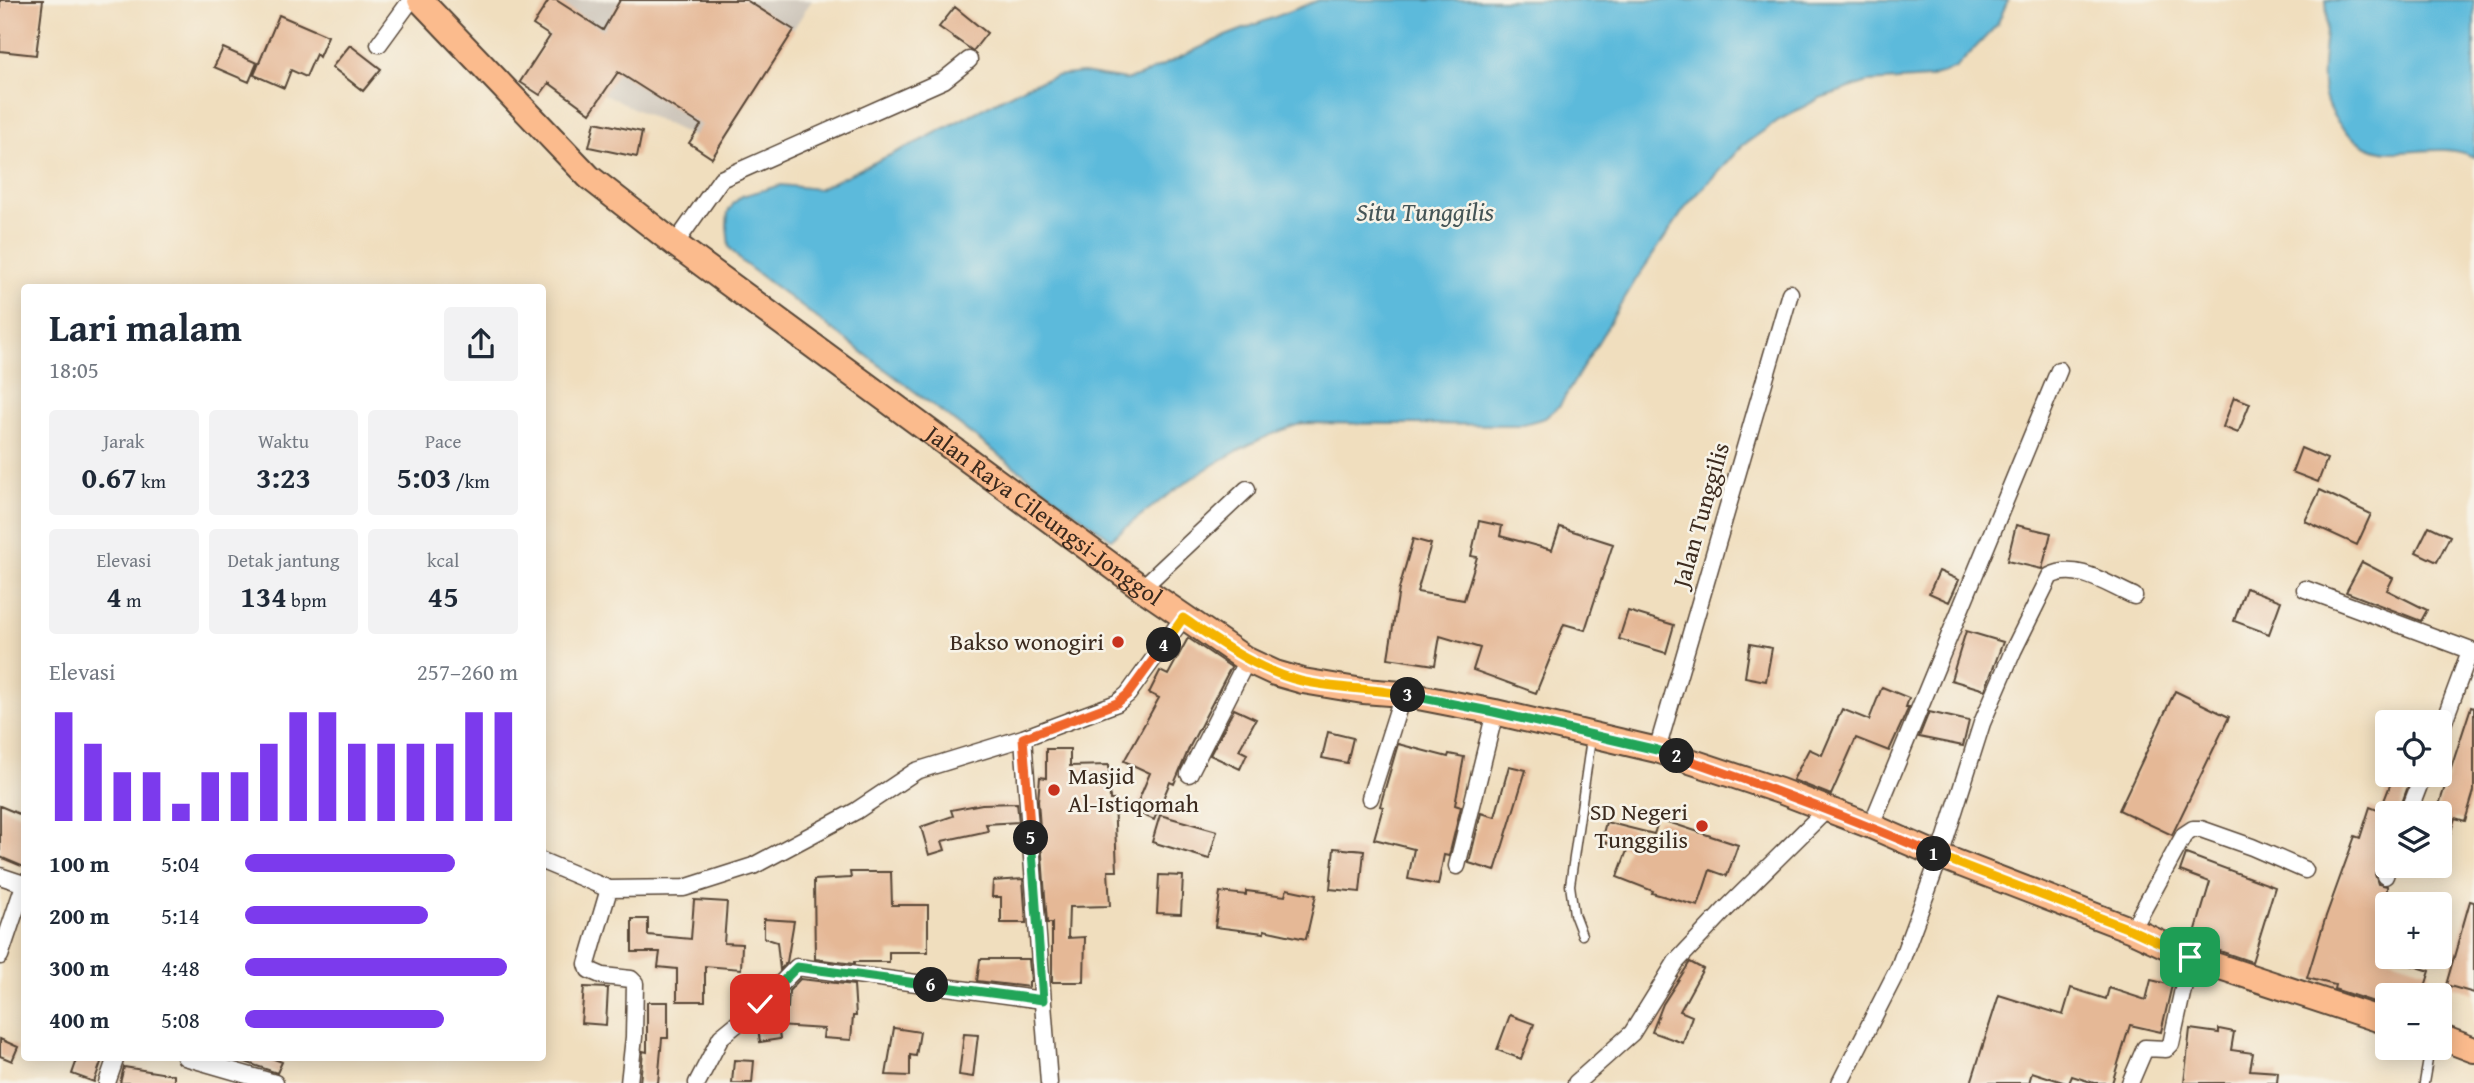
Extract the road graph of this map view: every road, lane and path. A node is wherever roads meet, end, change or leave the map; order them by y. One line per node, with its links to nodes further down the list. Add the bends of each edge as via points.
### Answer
1 (411, 0): 3 (street)
2 (432, 7): 5 (main road, Jalan Raya Cileungsi-Jonggol, via 589,177)
3 (379, 44)
4 (969, 60): 5 (street, via 944,80 721,179)
5 (675, 244): 9 (main road, Jalan Raya Cileungsi-Jonggol)
6 (1790, 293): 20 (street, Jalan Tunggilis)
7 (2059, 370): 24 (street)
8 (1247, 489): 9 (street)
9 (1142, 588): 12 (main road, Jalan Raya Cileungsi-Jonggol)
10 (2305, 589): 13 (street)
11 (2134, 596): 25 (street, via 2076,571 2062,570 2050,576 1982,723)
12 (1183, 618): 14 (main road, Jalan Raya Cileungsi-Jonggol); 19 (street, via 1117,703)
13 (2472, 651): 16 (street)
14 (1247, 660): 15 (main road, Jalan Raya Cileungsi-Jonggol, via 1303,681); 21 (street)
15 (1402, 694): 17 (main road, Jalan Raya Cileungsi-Jonggol); 22 (street)
16 (2449, 710)
17 (1494, 712): 18 (main road, Jalan Raya Cileungsi-Jonggol); 27 (street)
18 (1591, 736): 20 (main road, Jalan Raya Cileungsi-Jonggol); 34 (lane, via 1570,885)
19 (1023, 738): 31 (street, via 916,771 856,811 753,866 684,888); 37 (street)
20 (1657, 750): 23 (main road, Jalan Raya Cileungsi-Jonggol)
21 (1189, 774)
22 (1370, 798)
23 (1828, 810): 24 (main road, Jalan Raya Cileungsi-Jonggol); 49 (street, via 1676,962 1632,1034)
24 (1871, 826): 25 (main road, Jalan Raya Cileungsi-Jonggol)
25 (1940, 856): 33 (main road, Jalan Raya Cileungsi-Jonggol); 50 (street, via 1899,967)
26 (546, 863): 31 (street)
27 (1457, 866)
28 (2305, 870): 33 (street, via 2193,829 2184,835)
29 (0, 876): 30 (street)
30 (21, 884)
31 (609, 889): 46 (street, via 587,964 589,970 603,976 635,983)
32 (21, 894): 35 (street)
33 (2132, 930): 36 (main road, Jalan Raya Cileungsi-Jonggol)
34 (1582, 935)
35 (0, 956)
36 (2190, 957): 38 (main road, Jalan Raya Cileungsi-Jonggol); 51 (street, via 2171,1044 2166,1049 2145,1048)
37 (1043, 1000): 47 (street, via 797,967 720,1037); 48 (street)
38 (2375, 1018)
39 (2452, 1042): 40 (main road)
40 (2474, 1050)
41 (2428, 1060): 52 (lane)
42 (115, 1061): 44 (street)
43 (199, 1061): 45 (street)
44 (107, 1083)
45 (275, 1083)
46 (629, 1083)
47 (697, 1083)
48 (1049, 1083)
49 (1576, 1083)
50 (1840, 1083)
51 (2130, 1083)
52 (2424, 1083)

